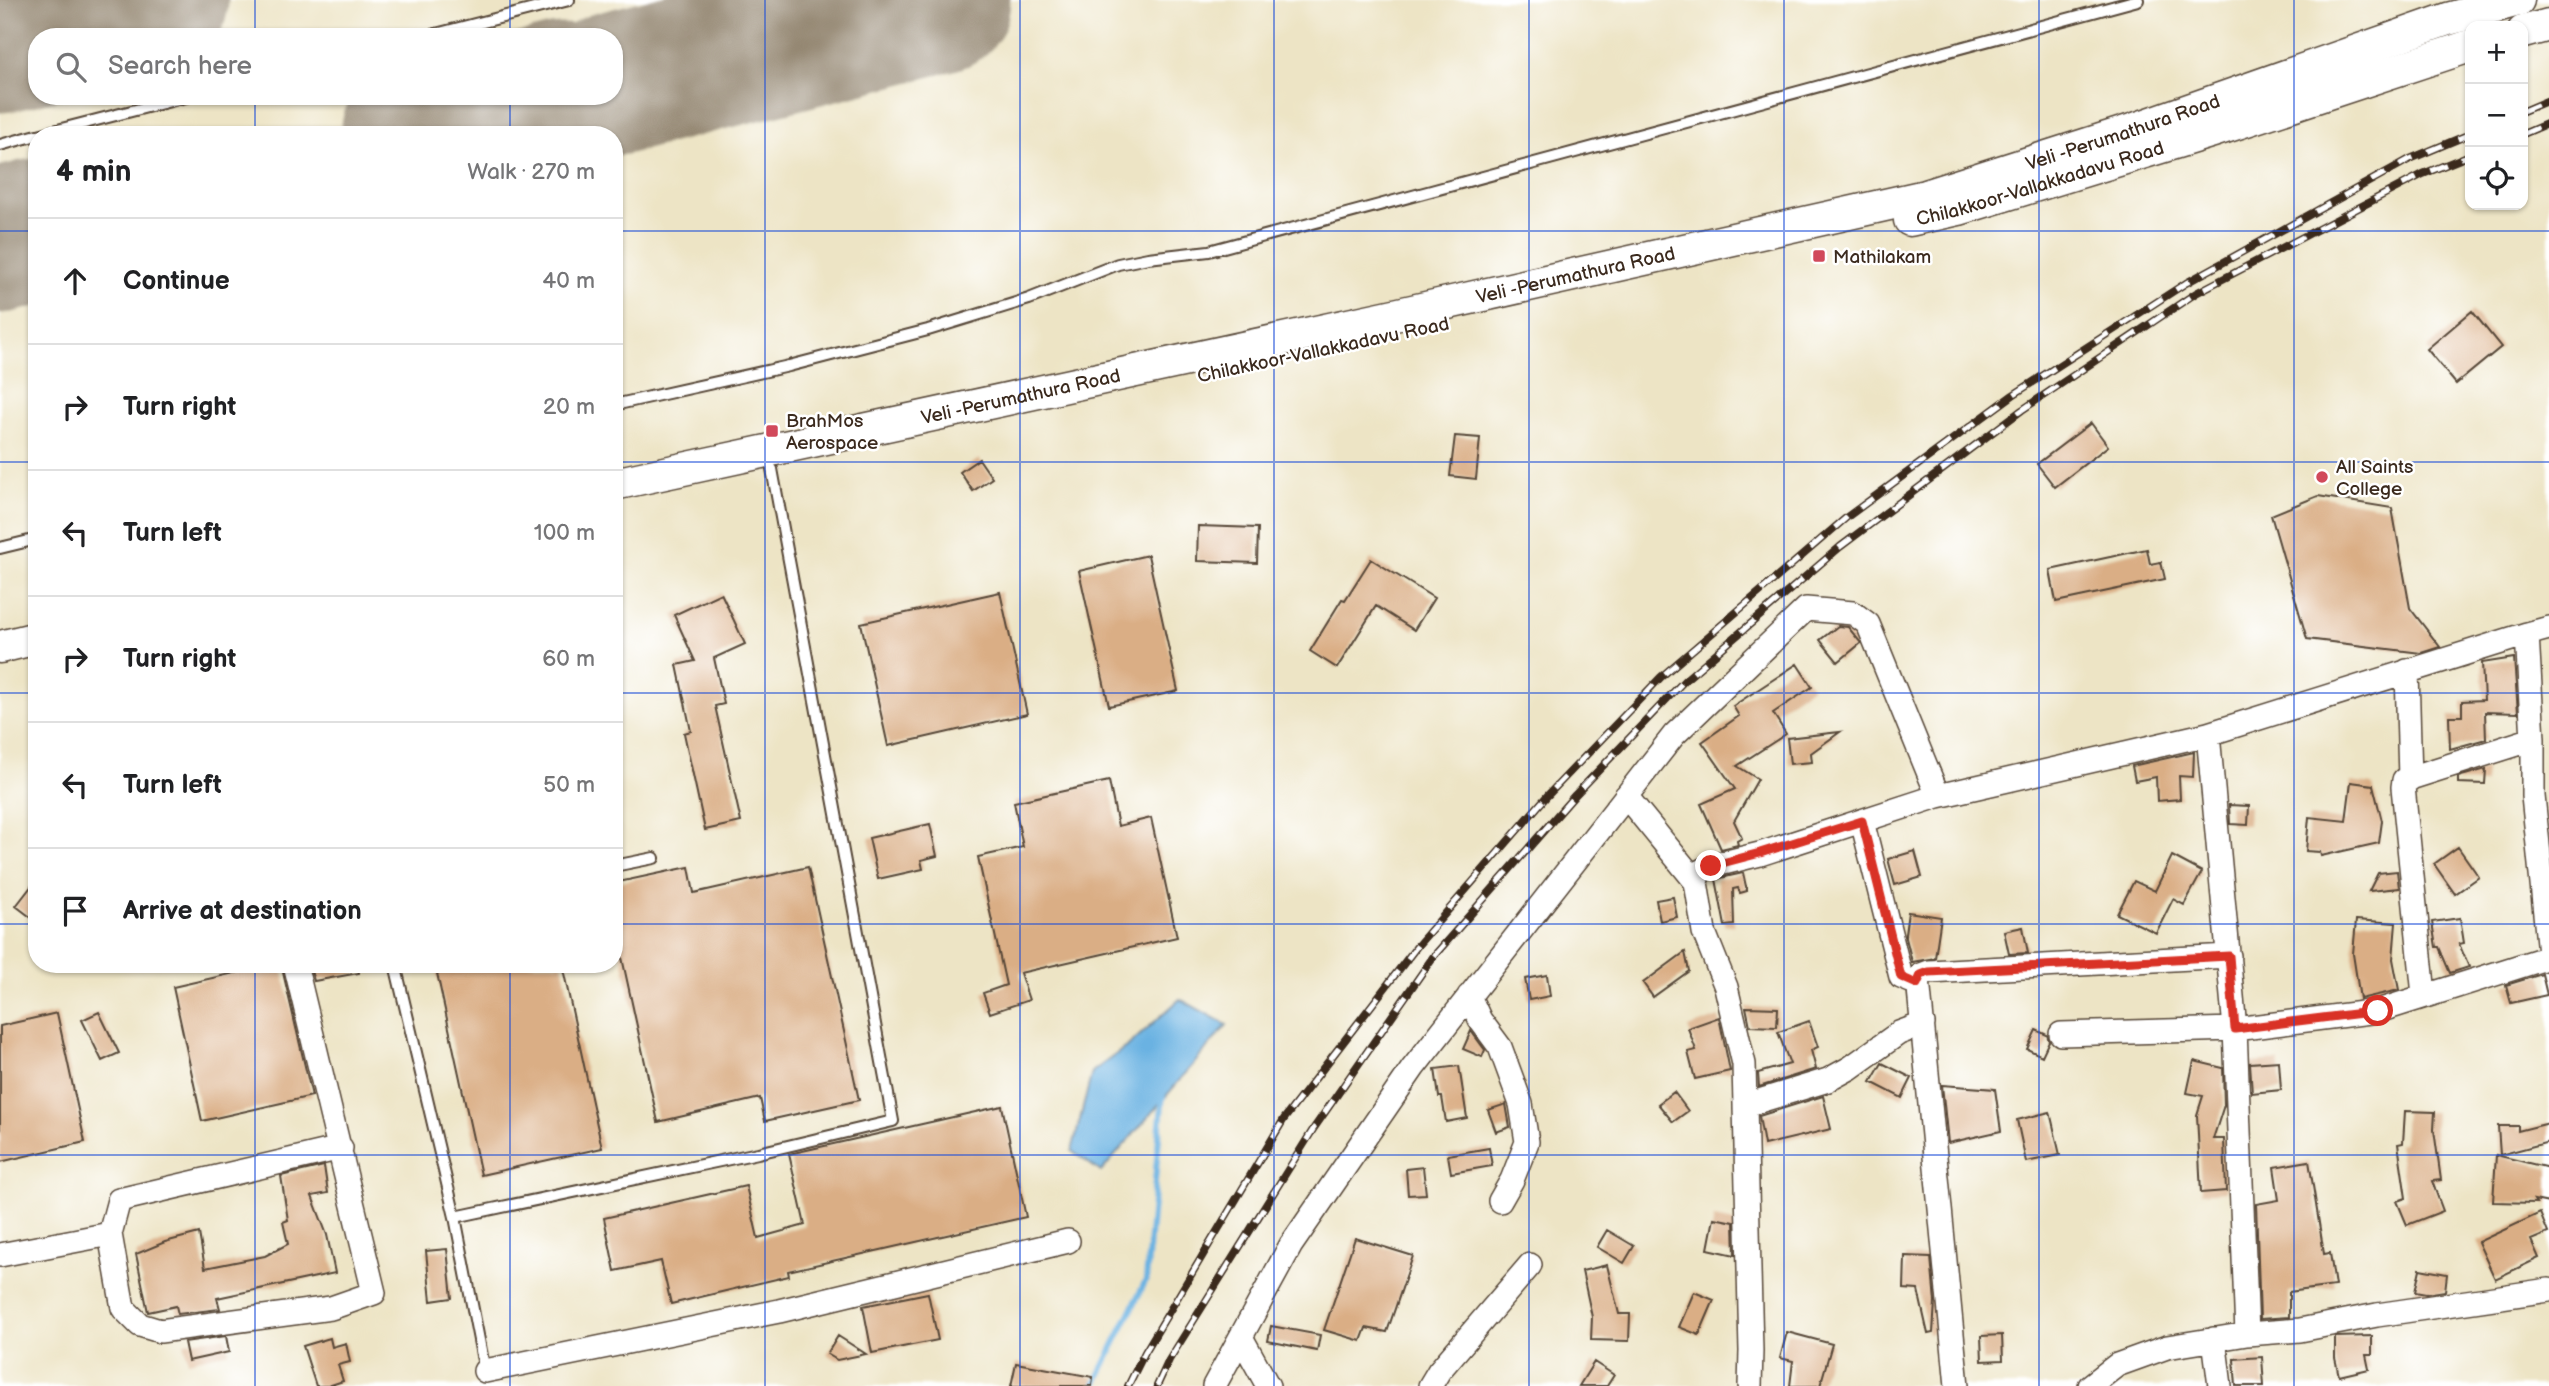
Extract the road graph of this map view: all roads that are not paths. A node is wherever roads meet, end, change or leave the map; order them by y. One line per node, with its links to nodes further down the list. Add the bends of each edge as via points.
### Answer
1 (569, 0): 5 (lane)
2 (2138, 0): 12 (lane, via 1209,251 1118,264 1028,299 928,330)
3 (2518, 0): 14 (main road, Veli -Perumathura Road, via 2448,19 2129,131 1925,196)
4 (2549, 24): 6 (main road)
5 (459, 28)
6 (2528, 30)
7 (2465, 48): 13 (main road, Chilakkoor-Vallakkadavu Road, via 1959,209)
8 (155, 105): 9 (lane)
9 (73, 126)
10 (28, 138): 11 (lane)
11 (0, 145)
12 (623, 403)
13 (772, 469): 15 (main road, Chilakkoor-Vallakkadavu Road); 46 (lane, via 893,1121)
14 (623, 482)
15 (623, 502)
16 (28, 541): 17 (lane)
17 (0, 548)
18 (28, 618): 19 (main road)
19 (0, 625)
20 (2538, 631): 23 (street); 25 (street)
21 (28, 640): 22 (main road)
22 (0, 647)
23 (2407, 671): 24 (street); 26 (street)
24 (2208, 734): 28 (street); 34 (street)
25 (2533, 739): 26 (street); 33 (street, via 2533,796)
26 (2410, 779): 38 (street, via 2404,780 2403,787)
27 (1626, 796): 28 (street, via 1674,735 1806,609 1853,613 1868,624); 32 (street); 39 (street)
28 (1938, 796): 29 (street)
29 (1862, 821): 32 (street, via 1711,866 1699,872); 37 (street, via 1901,977)
30 (654, 858): 31 (lane)
31 (623, 864)
32 (1696, 882): 43 (street, via 1704,932 1726,987 1744,1064)
33 (2549, 955): 38 (street)
34 (2229, 956): 37 (street, via 1929,972 1921,975); 41 (street)
35 (297, 973): 44 (street)
36 (397, 973): 46 (lane)
37 (1917, 984): 40 (street)
38 (2424, 995): 41 (street, via 2378,1011)
39 (1469, 996): 45 (street, via 1500,1048 1521,1104 1527,1142); 53 (street, via 1412,1068 1290,1245)
40 (1923, 1024): 43 (street, via 1899,1033 1828,1080); 60 (street)
41 (2235, 1029): 42 (street); 52 (street)
42 (2062, 1034)
43 (1746, 1105): 59 (street)
44 (341, 1148): 47 (street, via 119,1200); 47 (street, via 374,1293 331,1308 160,1331 141,1325 123,1308)
45 (1500, 1201)
46 (455, 1217): 55 (lane)
47 (110, 1234): 49 (street)
48 (1068, 1241): 55 (street, via 779,1311)
49 (0, 1255)
50 (1530, 1265): 58 (street)
51 (2549, 1290): 52 (street, via 2300,1331)
52 (2246, 1334): 54 (street)
53 (1241, 1337): 56 (street); 57 (street)
54 (2214, 1339): 61 (street, via 2168,1347 2117,1365); 62 (street)
55 (485, 1371)
56 (1214, 1386)
57 (1268, 1386)
58 (1430, 1386)
59 (1750, 1386)
60 (1957, 1386)
61 (2090, 1386)
62 (2220, 1386)

